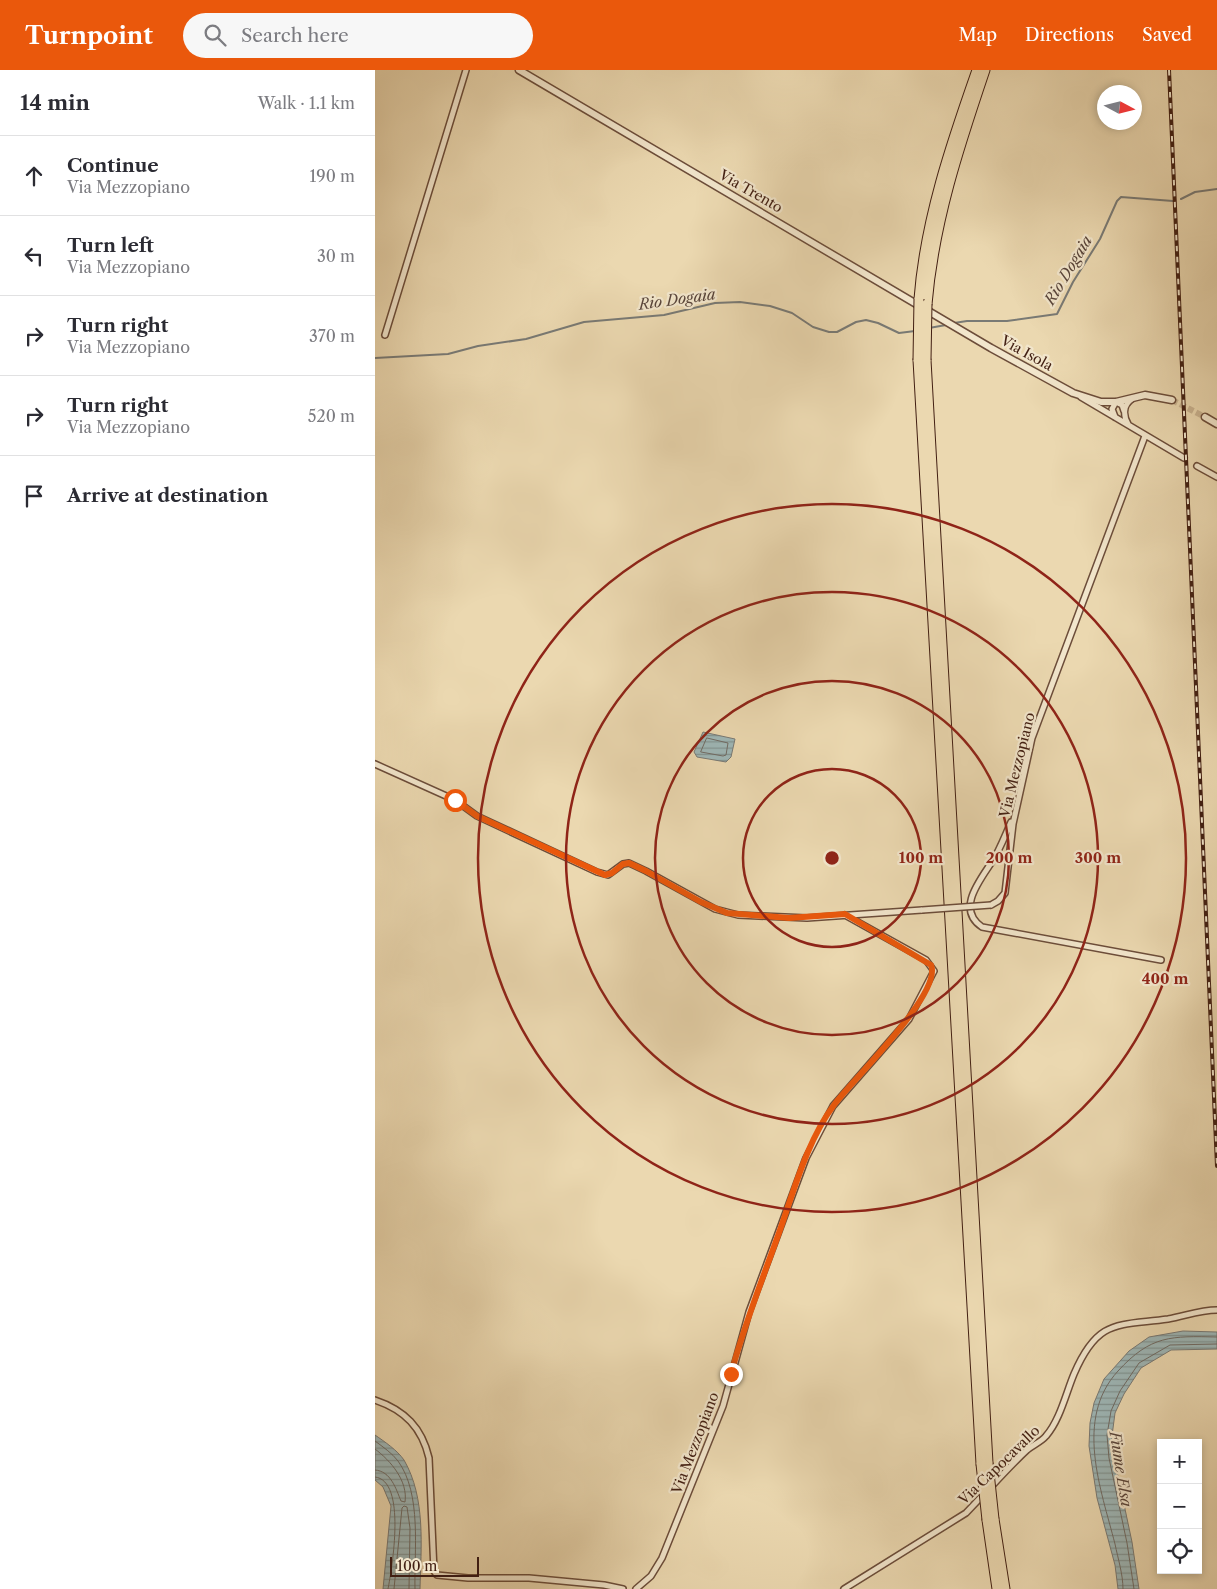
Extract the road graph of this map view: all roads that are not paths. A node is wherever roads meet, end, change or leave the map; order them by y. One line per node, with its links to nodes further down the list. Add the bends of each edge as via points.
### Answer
1 (466, 70): 7 (street)
2 (519, 70): 6 (street, Via Trento)
3 (977, 70): 5 (highway, via 937,192 924,258)
4 (985, 70): 5 (highway, via 944,199)
5 (923, 301): 27 (highway, bridge, via 922,360 984,1463)
6 (970, 334): 8 (street, Via Isola)
7 (385, 335)
8 (1073, 393): 11 (street, Via Isola, via 1101,402); 14 (street, Via Isola)
9 (1135, 397): 10 (street, Via Isola, via 1155,395); 11 (street, Via Isola); 12 (street, via 1126,404)
10 (1172, 400)
11 (1117, 402): 12 (street, Via Isola); 14 (street, via 1112,409)
12 (1124, 414): 14 (street, via 1123,420); 16 (street, Via Isola)
13 (1205, 417): 15 (street)
14 (1117, 419): 16 (street, Via Isola)
15 (1217, 424)
16 (1130, 426): 17 (street, Via Isola)
17 (1145, 436): 18 (street, Via Isola); 22 (street, Via Mezzopiano, via 1032,738)
18 (1184, 458)
19 (1197, 466): 20 (street)
20 (1217, 477)
21 (375, 764): 23 (street, Via Mezzopiano, via 605,875 629,863 708,906 732,914 789,918)
22 (1016, 810): 23 (street, Via Mezzopiano, bridge, via 1005,893 991,905); 24 (street, via 1002,845 972,896 969,909 974,922 982,927)
23 (845, 914): 29 (street, Via Mezzopiano, via 925,960 934,970 909,1019 833,1106 806,1158 749,1312 723,1406 662,1558 651,1576)
24 (1161, 960)
25 (1217, 1310): 30 (street, Via Capocavallo, via 1169,1319 1132,1321 1109,1328 1091,1344 1045,1437 1028,1449 966,1513)
26 (375, 1400): 28 (street, via 398,1409 411,1419 425,1442 430,1476 433,1572 468,1578 529,1578)
27 (991, 1520): 31 (highway); 32 (highway)
28 (623, 1589)
29 (636, 1589)
30 (844, 1589)
31 (997, 1589)
32 (1005, 1589)

